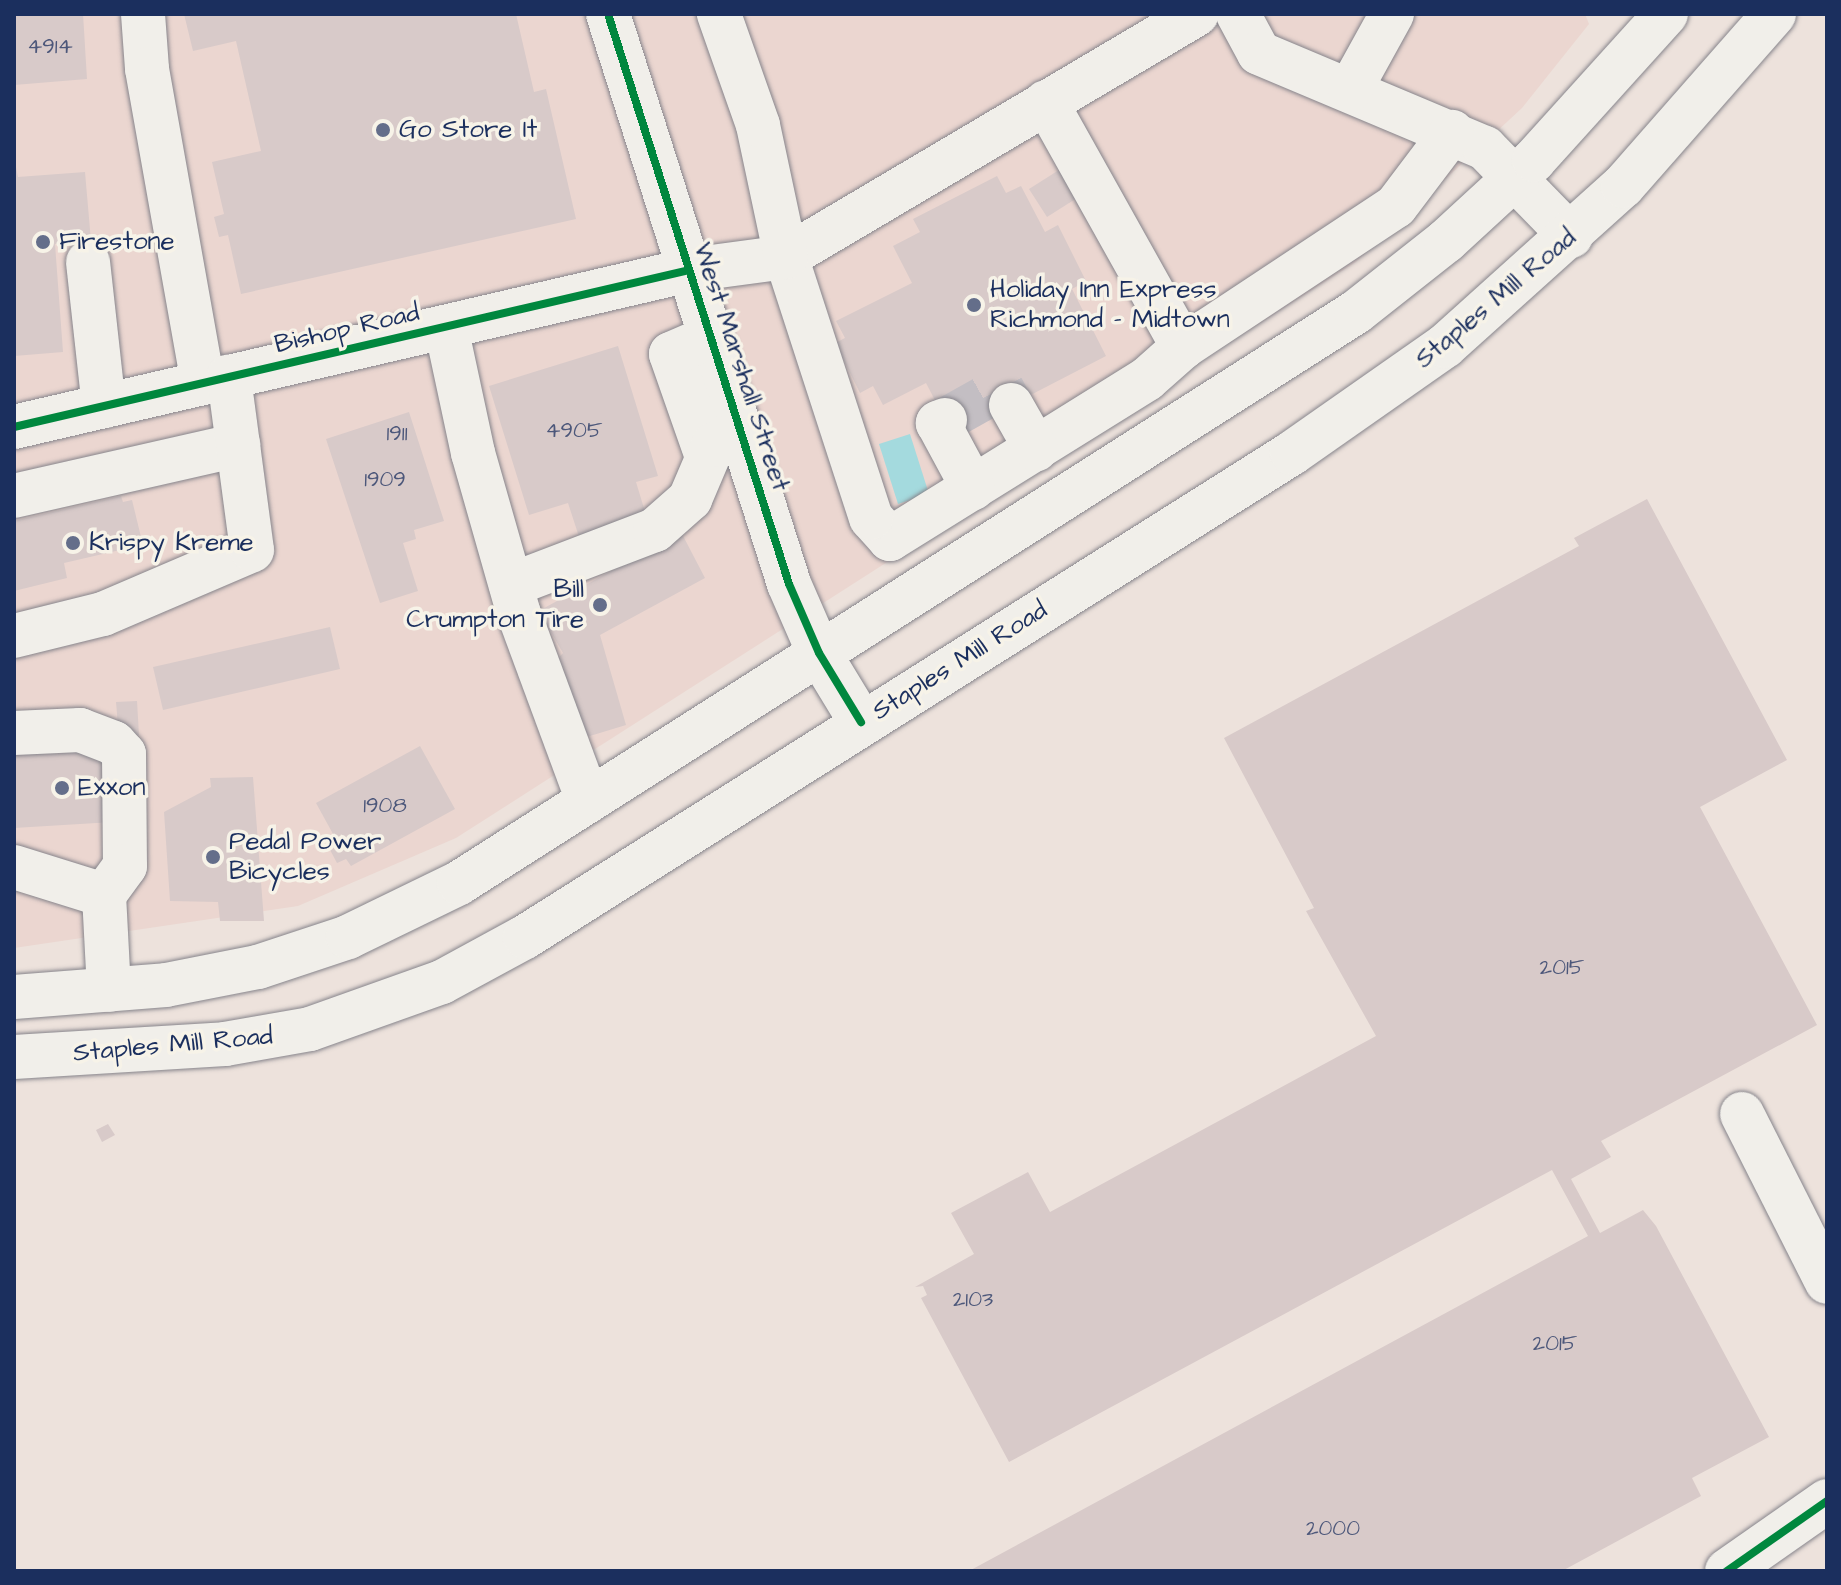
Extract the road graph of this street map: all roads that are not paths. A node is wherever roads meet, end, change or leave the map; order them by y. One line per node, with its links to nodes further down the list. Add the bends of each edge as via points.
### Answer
1 (143, 14): 19 (main road, via 147,69)
2 (608, 14): 16 (main road, West Marshall Street)
3 (719, 14): 14 (main road, via 758,125)
4 (1197, 14): 10 (main road)
5 (1238, 14): 9 (main road, via 1259,53)
6 (1392, 14): 9 (main road)
7 (1666, 14): 12 (main road)
8 (1774, 14): 13 (main road, Staples Mill Road, via 1664,142)
9 (1350, 90): 11 (main road)
10 (1046, 102): 14 (main road); 18 (main road)
11 (1452, 132): 12 (main road, via 1485,148); 18 (main road, via 1396,206)
12 (1516, 177): 13 (main road); 31 (main road, via 1356,312)
13 (1571, 236): 32 (main road, Staples Mill Road, via 1445,346 1351,414)
14 (786, 257): 16 (main road, Bishop Road); 27 (main road, via 871,518 890,539)
15 (88, 262): 21 (main road)
16 (689, 270): 17 (main road, Bishop Road); 24 (main road, West Marshall Street, via 710,337)
17 (446, 327): 19 (main road, Bishop Road); 29 (main road, via 473,453)
18 (1183, 347): 26 (main road, via 1147,379)
19 (216, 380): 21 (main road, Bishop Road); 25 (main road)
20 (1011, 405): 26 (main road)
21 (104, 406): 23 (main road, Bishop Road)
22 (945, 420): 27 (main road, via 938,423)
23 (14, 427)
24 (724, 443): 29 (main road, via 690,499 655,530); 31 (main road, West Marshall Street)
25 (238, 445): 28 (main road); 30 (main road, via 252,550 103,614)
26 (1036, 449): 27 (main road)
27 (973, 488)
28 (14, 496)
29 (511, 585): 34 (main road)
30 (14, 636)
31 (819, 653): 32 (main road, West Marshall Street); 34 (main road)
32 (861, 722): 39 (main road, Staples Mill Road, via 525,937 392,1003 267,1038)
33 (14, 733): 36 (main road, via 80,730 114,743 124,754 125,866)
34 (588, 801): 37 (main road, via 459,883 348,937 215,977)
35 (14, 867): 36 (main road)
36 (104, 895): 37 (main road)
37 (109, 990): 38 (main road)
38 (14, 997)
39 (25, 1065)
40 (1742, 1114): 41 (main road)
41 (1827, 1282)
42 (1827, 1501): 43 (main road)
43 (1727, 1571)

